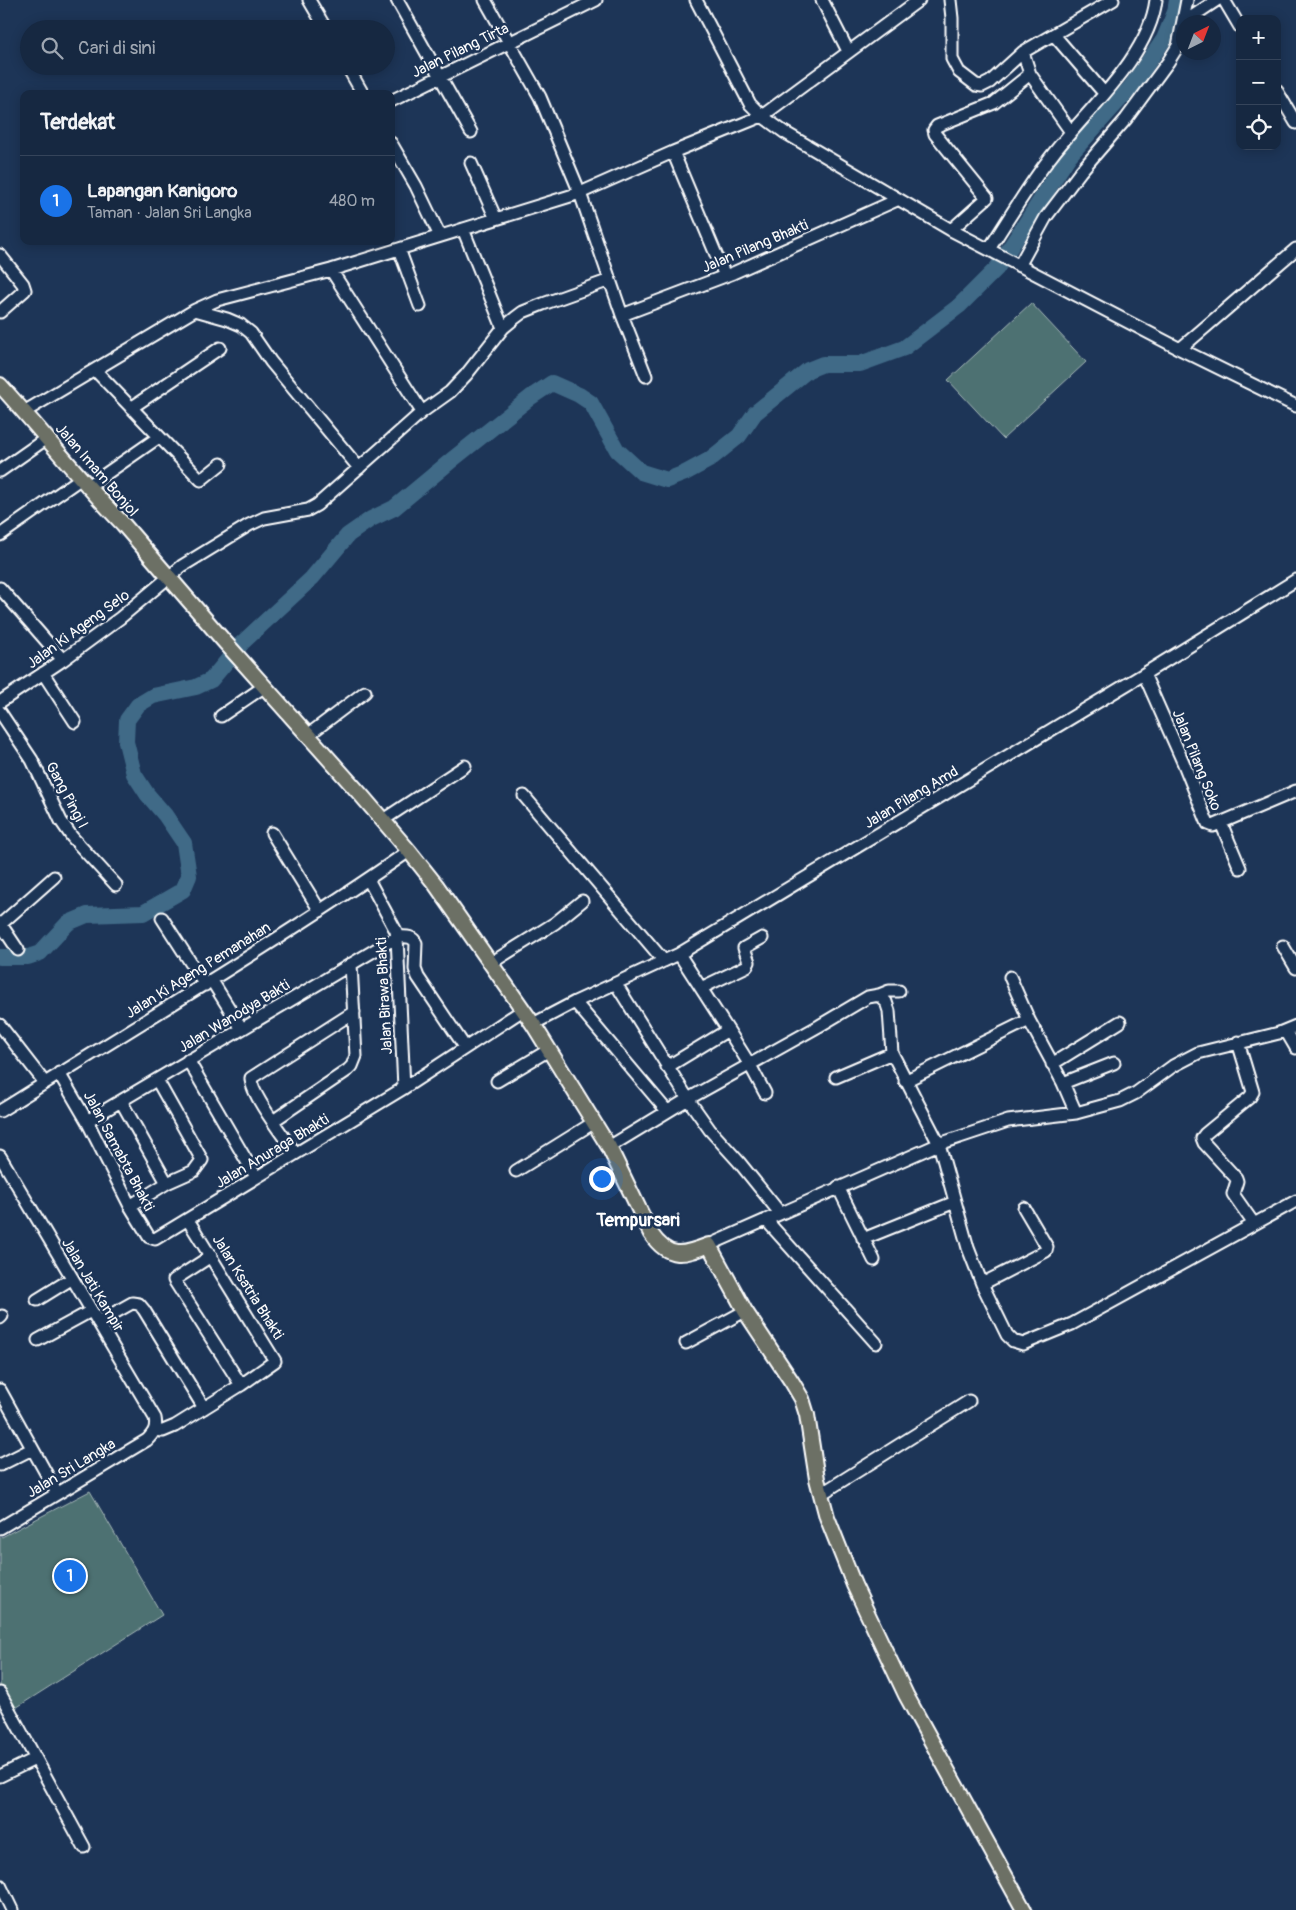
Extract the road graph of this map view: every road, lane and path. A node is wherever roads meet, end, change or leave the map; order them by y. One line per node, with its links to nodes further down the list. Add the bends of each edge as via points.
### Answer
1 (310, 0): 16 (street)
2 (397, 0): 25 (street)
3 (485, 0): 19 (street)
4 (596, 0): 19 (street, Jalan Pilang Tirta)
5 (696, 0): 30 (street, via 748,100)
6 (822, 0): 21 (street)
7 (919, 0): 21 (street)
8 (950, 0): 22 (street, via 952,59 957,70 976,85 986,84)
9 (1113, 0): 18 (street)
10 (1156, 0): 27 (street, via 1146,34)
11 (1187, 0): 14 (street)
12 (1217, 0): 15 (street)
13 (1224, 0): 17 (street)
14 (1184, 15)
15 (1195, 15)
16 (321, 20)
17 (1236, 20)
18 (1054, 36): 22 (street); 27 (street)
19 (508, 42): 25 (street, Jalan Pilang Tirta); 37 (street, via 540,97)
20 (1176, 49): 47 (street, via 1126,119 1046,217)
21 (848, 51): 30 (street)
22 (1023, 52): 23 (street)
23 (1030, 74): 33 (street); 41 (street, via 994,103 935,128 935,134 987,198)
24 (352, 75): 26 (street)
25 (440, 76): 29 (street, Jalan Pilang Tirta); 32 (street)
26 (361, 90)
27 (1104, 93): 33 (street)
28 (1281, 98): 31 (street)
29 (395, 99)
30 (760, 114): 35 (street); 38 (street)
31 (1296, 123)
32 (471, 132)
33 (1071, 132): 45 (street, via 1034,180)
34 (395, 150): 42 (street)
35 (673, 152): 37 (street); 49 (street)
36 (471, 163): 39 (street)
37 (580, 193): 39 (street); 50 (street)
38 (898, 200): 41 (street); 49 (street, Jalan Pilang Bhakti)
39 (496, 219): 40 (street)
40 (463, 229): 42 (street); 55 (street)
41 (951, 230): 45 (street)
42 (440, 236): 43 (street)
43 (399, 249): 48 (street); 51 (street)
44 (1296, 249): 57 (street)
45 (993, 251): 47 (street)
46 (0, 255): 53 (street, via 25,290)
47 (1017, 264): 57 (street)
48 (332, 270): 52 (street, via 217,300); 64 (street)
49 (725, 276): 54 (street, Jalan Pilang Bhakti)
50 (610, 280): 54 (street); 55 (street, Jalan Ki Ageng Selo, via 523,312)
51 (420, 306)
52 (195, 310): 58 (street); 68 (street, via 227,318 251,333)
53 (0, 312)
54 (622, 315): 59 (street)
55 (503, 328): 64 (street, Jalan Ki Ageng Selo, via 459,383)
56 (220, 348): 62 (street)
57 (1180, 349): 61 (street)
58 (94, 370): 62 (street); 63 (street)
59 (646, 376)
60 (0, 385): 63 (main road, Jalan Imam Bonjol)
61 (1296, 406)
62 (131, 408): 65 (street)
63 (24, 412): 66 (main road, Jalan Imam Bonjol)
64 (422, 412): 68 (street, Jalan Ki Ageng Selo)
65 (159, 437): 67 (street, via 201,480); 70 (street)
66 (47, 438): 69 (street); 70 (main road, Jalan Imam Bonjol)
67 (221, 464)
68 (359, 468): 72 (street, Jalan Ki Ageng Selo, via 308,510 258,520)
69 (0, 471)
70 (83, 483): 71 (street); 72 (main road, Jalan Imam Bonjol)
71 (0, 536)
72 (169, 576): 75 (street, Jalan Ki Ageng Selo, via 128,612); 78 (main road, Jalan Imam Bonjol)
73 (1296, 580): 77 (street, Jalan Pilang Amd)
74 (0, 588): 75 (street)
75 (63, 660): 76 (street, Jalan Ki Ageng Selo)
76 (43, 673): 80 (street, Jalan Ki Ageng Selo); 83 (street)
77 (1144, 674): 89 (street, Jalan Pilang Soko, via 1206,822 1212,826); 104 (street, Jalan Pilang Amd)
78 (264, 686): 82 (street); 84 (main road, Jalan Imam Bonjol)
79 (365, 692): 84 (street)
80 (0, 702)
81 (0, 712): 95 (street, Gang Pingi I, via 32,760 61,821)
82 (220, 716)
83 (75, 722)
84 (308, 735): 88 (main road, Jalan Imam Bonjol)
85 (465, 766): 88 (street)
86 (1296, 791): 89 (street, Jalan Pilang Soko)
87 (524, 796): 105 (street)
88 (383, 820): 91 (main road, Jalan Imam Bonjol)
89 (1221, 823): 92 (street)
90 (272, 833): 97 (street)
91 (409, 851): 94 (street, Jalan Ki Ageng Pemanahan); 106 (main road, Jalan Imam Bonjol)
92 (1240, 868)
93 (54, 877): 99 (street)
94 (368, 879): 97 (street, Jalan Ki Ageng Pemanahan); 100 (street, Jalan Birawa Bhakti)
95 (116, 885)
96 (582, 901): 106 (street, via 555,923)
97 (320, 911): 110 (street, Jalan Ki Ageng Pemanahan)
98 (162, 918): 110 (street)
99 (0, 924): 103 (street)
100 (397, 937): 108 (street, Jalan Wanodya Bakti); 126 (street, via 409,937 416,943 415,969 418,977); 142 (street, Jalan Birawa Bhakti)
101 (762, 938): 112 (street, via 744,948 749,962 746,966)
102 (1283, 946): 107 (street)
103 (18, 950)
104 (679, 954): 105 (street, Jalan Pilang Amd); 112 (street)
105 (664, 962): 111 (street, Jalan Pilang Amd)
106 (491, 963): 116 (main road, Jalan Imam Bonjol)
107 (1295, 963)
108 (351, 964): 117 (street); 123 (street, Jalan Wanodya Bakti)
109 (1010, 977): 118 (street)
110 (209, 983): 123 (street); 135 (street, Jalan Ki Ageng Pemanahan)
111 (616, 984): 115 (street, Jalan Pilang Amd); 134 (street)
112 (701, 988): 124 (street)
113 (900, 991): 114 (street)
114 (879, 995): 129 (street, via 886,1002); 133 (street, via 868,997)
115 (575, 1002): 120 (street, Jalan Pilang Amd); 147 (street)
116 (523, 1010): 120 (main road, Jalan Imam Bonjol); 126 (street, Jalan Anuraga Bhakti)
117 (354, 1012): 149 (street, via 356,1056 352,1066); 149 (street, via 252,1076 252,1086)
118 (1029, 1020): 132 (street); 139 (street)
119 (1120, 1022): 132 (street)
120 (533, 1024): 128 (main road, Jalan Imam Bonjol)
121 (0, 1025): 140 (street)
122 (1291, 1028): 125 (street); 127 (street)
123 (242, 1029): 130 (street, Jalan Wanodya Bakti)
124 (728, 1030): 133 (street); 134 (street)
125 (1238, 1042): 148 (street, via 1198,1052 1136,1094); 167 (street, via 1253,1092 1202,1138 1236,1178 1233,1194)
126 (465, 1047): 142 (street, Jalan Anuraga Bhakti)
127 (1296, 1048)
128 (550, 1050): 138 (street); 151 (main road, Jalan Imam Bonjol)
129 (892, 1053): 136 (street); 139 (street)
130 (188, 1060): 137 (street, Jalan Wanodya Bakti); 157 (street)
131 (1114, 1063): 141 (street)
132 (1052, 1064): 141 (street)
133 (750, 1065): 143 (street); 144 (street)
134 (668, 1067): 144 (street)
135 (59, 1073): 140 (street, Jalan Ki Ageng Pemanahan); 150 (street, Jalan Samabta Bhakti)
136 (836, 1077)
137 (157, 1080): 145 (street, Jalan Wanodya Bakti); 158 (street, via 201,1158 196,1169)
138 (498, 1081)
139 (905, 1081): 152 (street)
140 (45, 1083): 146 (street, Jalan Ki Ageng Pemanahan)
141 (1063, 1083): 148 (street)
142 (404, 1088): 154 (street, Jalan Anuraga Bhakti)
143 (765, 1093)
144 (688, 1099): 147 (street); 164 (street, via 710,1130)
145 (121, 1101): 150 (street, Jalan Wanodya Bakti); 158 (street)
146 (0, 1111)
147 (667, 1111): 153 (street)
148 (1076, 1114): 152 (street, via 1008,1121)
149 (273, 1121): 154 (street)
150 (87, 1122): 162 (street, Jalan Samabta Bhakti)
151 (593, 1122): 153 (main road, Jalan Imam Bonjol); 156 (street)
152 (939, 1144): 159 (street); 161 (street)
153 (608, 1148): 170 (main road, Jalan Imam Bonjol, via 651,1234 661,1246 680,1254)
154 (296, 1153): 157 (street, Jalan Anuraga Bhakti)
155 (0, 1156): 173 (street, Jalan Jati Kampir)
156 (516, 1171)
157 (256, 1177): 165 (street, Jalan Anuraga Bhakti)
158 (167, 1183): 162 (street)
159 (838, 1187): 164 (street); 168 (street)
160 (1296, 1201): 167 (street)
161 (955, 1202): 168 (street); 174 (street)
162 (130, 1206): 169 (street, Jalan Samabta Bhakti, via 149,1237)
163 (1024, 1208): 174 (street, via 1047,1247 1046,1251)
164 (780, 1212): 166 (street)
165 (188, 1220): 169 (street, Jalan Anuraga Bhakti); 171 (street, Jalan Ksatria Bhakti)
166 (766, 1220): 170 (street); 181 (street)
167 (1254, 1224): 174 (street, via 1072,1324 1028,1343 1018,1343 1009,1338)
168 (863, 1239): 172 (street)
169 (155, 1240)
170 (709, 1245): 177 (main road)
171 (211, 1256): 182 (street, Jalan Ksatria Bhakti, via 275,1360); 182 (street, via 175,1278 175,1282)
172 (874, 1260)
173 (71, 1279): 175 (street); 176 (street, Jalan Jati Kampir)
174 (982, 1284)
175 (37, 1300)
176 (91, 1311): 178 (street, Jalan Jati Kampir); 179 (street)
177 (745, 1311): 180 (street); 190 (main road, via 804,1406)
178 (98, 1322): 185 (street, via 132,1303 139,1304); 186 (street, Jalan Jati Kampir, via 155,1418)
179 (38, 1340)
180 (686, 1343)
181 (876, 1343)
182 (241, 1385): 185 (street, Jalan Ksatria Bhakti)
183 (0, 1390): 187 (street)
184 (969, 1401): 190 (street)
185 (204, 1408): 186 (street, Jalan Ksatria Bhakti, via 169,1429)
186 (155, 1430): 189 (street, Jalan Sri Langka, via 147,1440)
187 (32, 1449): 188 (street); 189 (street)
188 (0, 1465)
189 (57, 1493): 191 (street, Jalan Sri Langka)
190 (821, 1494): 198 (main road, via 832,1533 898,1680)
191 (0, 1528)
192 (0, 1693): 193 (street)
193 (35, 1759): 194 (street); 195 (street)
194 (0, 1776)
195 (84, 1847)
196 (0, 1886): 197 (street)
197 (12, 1910)
198 (1024, 1910)

